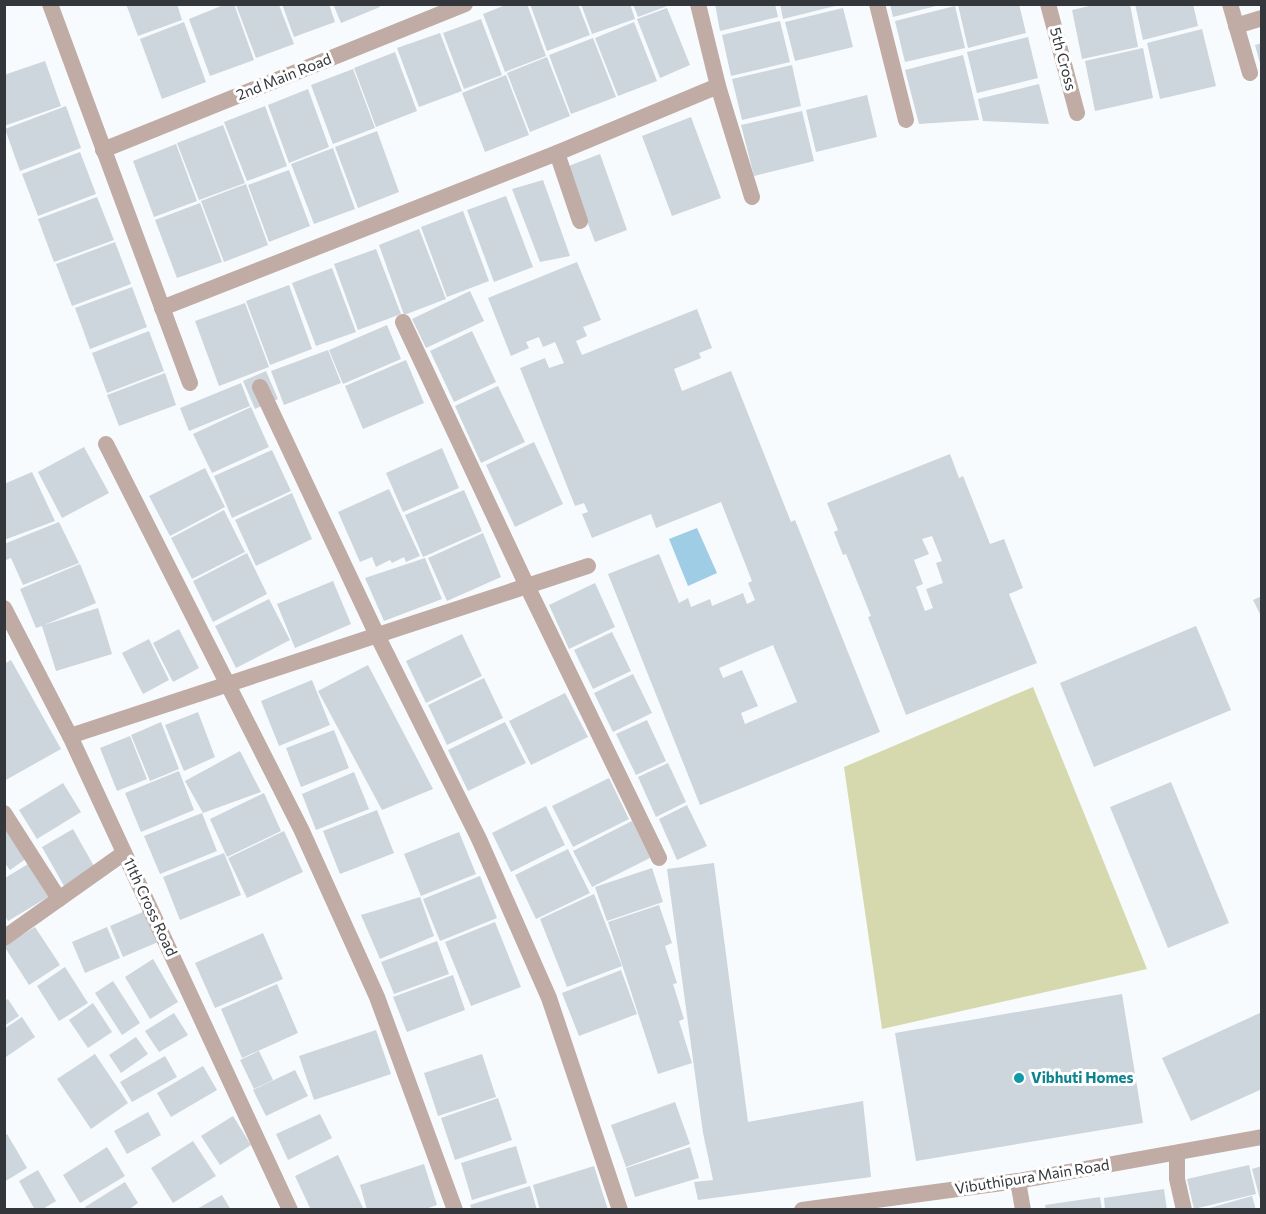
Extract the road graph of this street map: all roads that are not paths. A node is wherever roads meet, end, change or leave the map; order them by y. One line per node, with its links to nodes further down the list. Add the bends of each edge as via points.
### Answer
1 (50, 4): 13 (street)
2 (465, 4): 13 (street, 2nd Main Road)
3 (698, 4): 10 (street)
4 (877, 4): 12 (street)
5 (1048, 4): 11 (street, 5th Cross)
6 (1230, 4): 8 (street)
7 (1262, 18): 8 (street)
8 (1236, 26): 9 (street)
9 (1250, 73)
10 (718, 86): 14 (street); 15 (street)
11 (1077, 113)
12 (906, 120)
13 (103, 150): 17 (street)
14 (557, 153): 16 (street); 17 (street)
15 (752, 197)
16 (580, 221)
17 (162, 308): 19 (street)
18 (404, 322): 23 (street)
19 (190, 383)
20 (260, 387): 25 (street)
21 (106, 444): 26 (street)
22 (588, 566): 23 (street)
23 (527, 586): 25 (street); 30 (street)
24 (4, 608): 27 (street, 11th Cross Road)
25 (377, 636): 26 (street); 39 (street, via 479,839 549,998)
26 (227, 684): 27 (street); 38 (street, via 301,829 377,997)
27 (70, 736): 29 (street, 11th Cross Road)
28 (4, 813): 31 (street)
29 (124, 853): 31 (street); 37 (street, 11th Cross Road)
30 (659, 858)
31 (59, 899): 32 (street)
32 (4, 938)
33 (1262, 1137): 34 (street, Vibuthipura Main Road)
34 (1177, 1153): 35 (street, Vibuthipura Main Road); 42 (street, via 1177,1179)
35 (1018, 1181): 36 (street, Vibuthipura Main Road); 41 (street)
36 (870, 1205): 40 (street, Vibuthipura Main Road)
37 (290, 1209)
38 (455, 1209)
39 (620, 1209)
40 (802, 1209)
41 (1023, 1209)
42 (1184, 1209)

